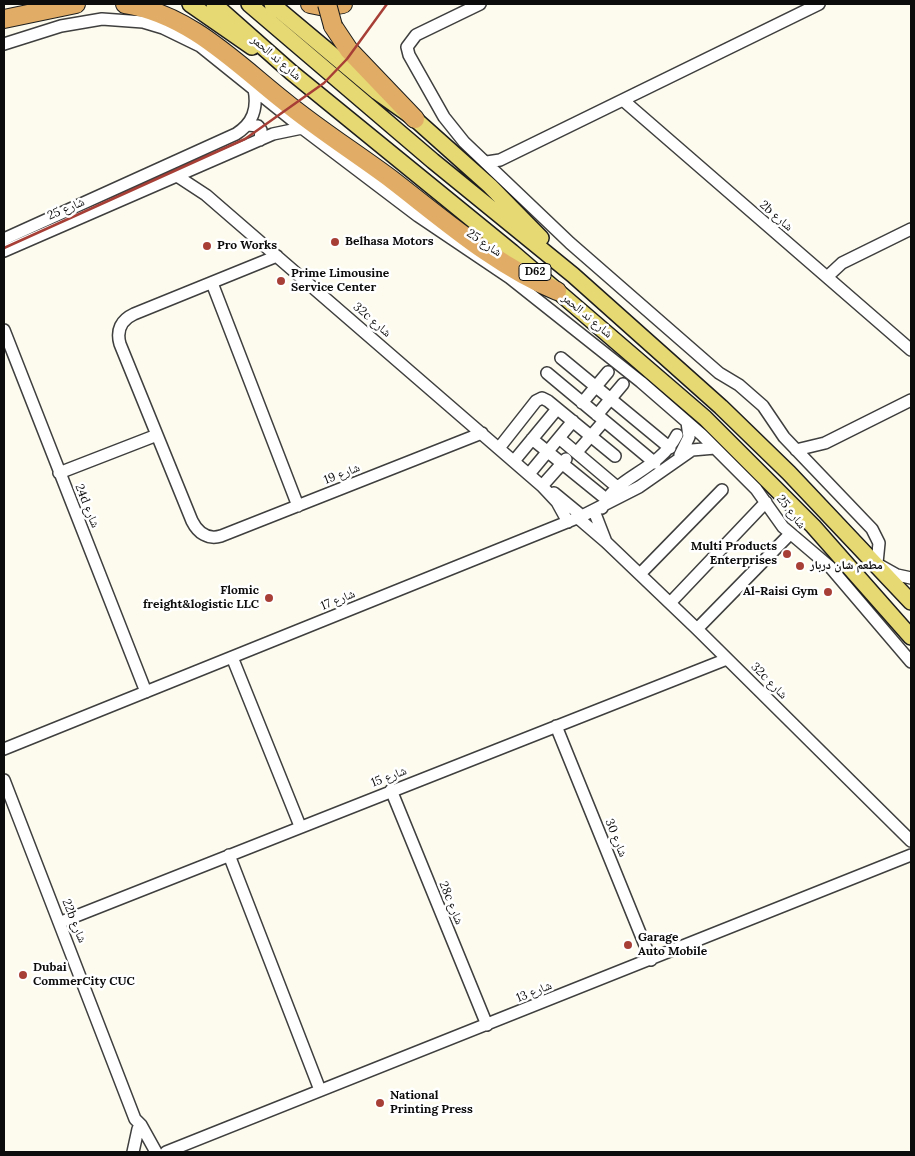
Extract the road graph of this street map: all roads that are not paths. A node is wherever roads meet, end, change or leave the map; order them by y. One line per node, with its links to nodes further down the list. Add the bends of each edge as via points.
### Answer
1 (20, 4): 13 (highway)
2 (76, 4): 14 (highway)
3 (125, 4): 36 (highway, via 168,16 198,32 309,121 458,230 520,274)
4 (190, 4): 16 (main road)
5 (214, 4): 16 (main road, شارع ند الحمر / D62)
6 (249, 4): 33 (main road, شارع ند الحمر / D62)
7 (272, 4): 19 (main road)
8 (310, 4): 10 (highway, via 325,7)
9 (326, 4): 19 (highway, bridge, via 333,26 349,50)
10 (343, 4)
11 (480, 4): 24 (street, via 412,38 407,47 450,126)
12 (819, 4): 18 (street)
13 (4, 10)
14 (4, 19)
15 (4, 44): 17 (street, via 81,21 143,22 200,46)
16 (291, 72): 36 (main road, شارع ند الحمر / D62)
17 (254, 89): 20 (street, via 256,108); 21 (street)
18 (624, 101): 23 (street); 34 (street, 2b شارع)
19 (415, 119): 33 (main road, via 490,186)
20 (248, 125): 22 (street, via 258,126); 30 (street, شارع 25, via 171,165)
21 (302, 128): 22 (street, شارع 25); 51 (street, شارع 25, via 418,216 510,278)
22 (260, 140): 25 (street, شارع 25)
23 (514, 153): 24 (street, via 496,162); 27 (street)
24 (487, 162): 27 (street)
25 (199, 167): 26 (street, شارع 25); 28 (street, via 198,178)
26 (177, 176): 28 (street, 32c شارع); 31 (street, شارع 25)
27 (501, 176): 64 (street, via 570,243 720,373 750,394)
28 (206, 195): 32 (street, 32c شارع)
29 (911, 229): 34 (street, via 842,263)
30 (4, 239)
31 (4, 251)
32 (276, 256): 35 (street); 52 (street, 32c شارع)
33 (573, 275): 84 (main road, شارع ند الحمر / D62, via 721,407)
34 (827, 277): 38 (street, 2b شارع)
35 (212, 283): 53 (street, via 126,317 118,331 120,344); 79 (street)
36 (557, 291): 90 (main road, شارع ند الحمر / D62, via 641,361 740,451 820,533)
37 (4, 330): 73 (street, 24d شارع)
38 (911, 350)
39 (561, 358): 43 (street)
40 (608, 372): 43 (street)
41 (547, 373): 46 (street)
42 (623, 384): 44 (street)
43 (596, 387): 44 (street); 46 (street)
44 (610, 399): 48 (street); 50 (street)
45 (911, 400): 59 (street)
46 (585, 405): 48 (street); 49 (street)
47 (557, 408): 49 (street); 58 (street); 60 (street, via 545,399 539,399)
48 (601, 418): 55 (street); 56 (street)
49 (574, 422): 55 (street); 57 (street)
50 (638, 422): 56 (street); 61 (street)
51 (687, 422): 62 (street, شارع 25); 69 (street, شارع 17, via 688,442)
52 (482, 433): 60 (street, 32c شارع); 79 (street, شارع 19)
53 (157, 435): 73 (street); 79 (street, شارع 19, via 195,527 203,535 211,538 221,536)
54 (677, 435): 61 (street)
55 (591, 436): 63 (street); 65 (street)
56 (622, 436): 63 (street); 71 (street)
57 (560, 438): 65 (street); 66 (street)
58 (532, 439): 66 (street); 68 (street)
59 (825, 444): 64 (street); 72 (street, via 816,453)
60 (499, 448): 68 (street, 32c شارع)
61 (670, 448): 71 (street)
62 (715, 448): 69 (street, شارع 17, via 692,450); 78 (street, شارع 25)
63 (606, 449): 67 (street)
64 (796, 450): 72 (street)
65 (575, 451): 70 (street); 76 (street)
66 (548, 452): 70 (street); 74 (street)
67 (615, 456)
68 (514, 461): 74 (street, 32c شارع)
69 (674, 462): 80 (street, شارع 17, via 639,487)
70 (562, 463): 75 (street); 80 (street)
71 (655, 463): 76 (street)
72 (814, 466): 84 (street, via 875,533 880,548)
73 (59, 473): 94 (street, 24d شارع)
74 (529, 474): 75 (street, 32c شارع)
75 (544, 487): 81 (street, 32c شارع)
76 (617, 487): 80 (street)
77 (722, 490): 85 (street)
78 (766, 502): 82 (street, شارع 25); 88 (street)
79 (298, 506)
80 (600, 506): 81 (street, شارع 17); 83 (street, 32c شارع)
81 (576, 519): 83 (street, 32c شارع); 91 (street, شارع 17)
82 (790, 534): 89 (street); 93 (street, شارع 25, via 830,568)
83 (606, 542): 85 (street, 32c شارع)
84 (878, 564): 86 (street, via 897,575); 87 (main road, شارع ند الحمر / D62)
85 (640, 574): 88 (street, 32c شارع)
86 (911, 578)
87 (911, 602)
88 (670, 603): 89 (street, 32c شارع)
89 (697, 629): 92 (street, 32c شارع)
90 (911, 637)
91 (232, 657): 94 (street, شارع 17); 99 (street)
92 (727, 659): 95 (street, شارع 15); 100 (street, 32c شارع)
93 (911, 662)
94 (146, 692): 96 (street, شارع 17)
95 (556, 726): 98 (street, شارع 15); 104 (street, شارع 30)
96 (4, 749)
97 (4, 780): 103 (street, 22b شارع)
98 (391, 790): 99 (street, شارع 15); 105 (street, 28c شارع)
99 (300, 826): 101 (street, شارع 15)
100 (911, 841)
101 (229, 855): 103 (street, شارع 15); 106 (street)
102 (911, 855): 104 (street, شارع 13)
103 (60, 922): 107 (street, 22b شارع)
104 (651, 960): 105 (street, شارع 13)
105 (487, 1025): 106 (street, شارع 13)
106 (320, 1090): 111 (street, شارع 13)
107 (137, 1124): 108 (street); 109 (street); 110 (street, 22b شارع)
108 (133, 1152)
109 (147, 1152)
110 (156, 1152)
111 (166, 1152)

